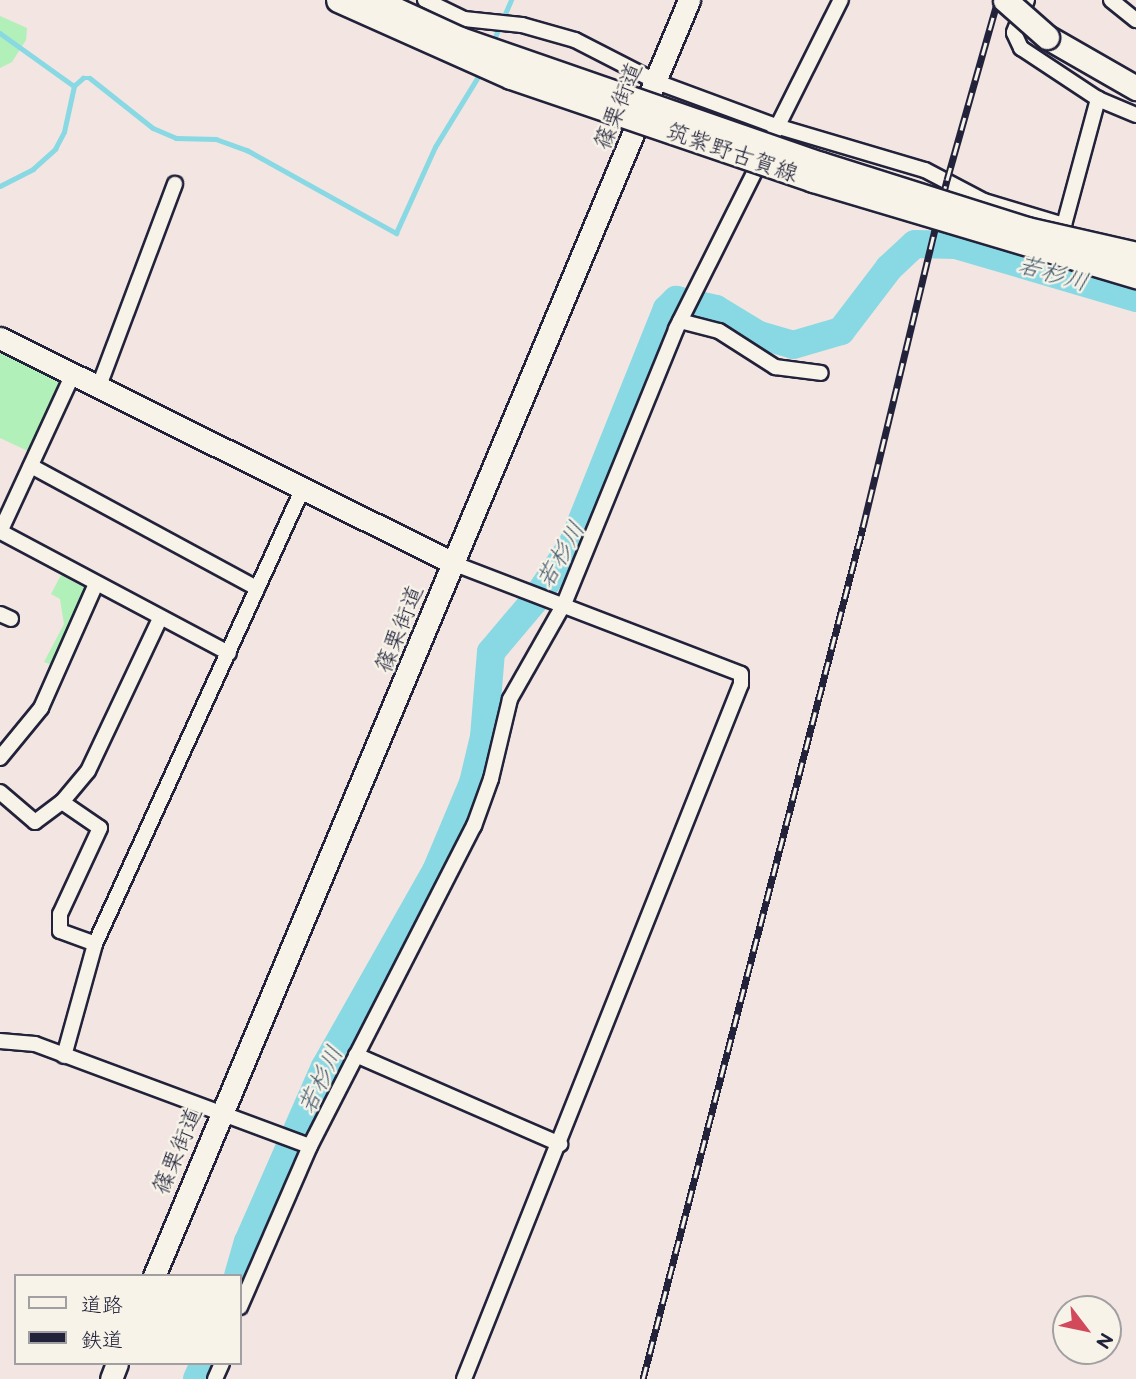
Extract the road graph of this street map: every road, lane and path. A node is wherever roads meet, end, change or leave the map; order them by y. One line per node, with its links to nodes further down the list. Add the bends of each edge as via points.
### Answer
1 (338, 0): 17 (main road, 筑紫野古賀線, bridge, via 511,78 813,180)
2 (375, 0): 16 (main road, 筑紫野古賀線, bridge, via 460,39 821,164 1027,229)
3 (425, 0): 10 (street, via 464,19 522,25 575,40)
4 (689, 0): 10 (main road, 篠栗街道)
5 (841, 0): 14 (street)
6 (1005, 0): 11 (main road, bridge, via 1047,37)
7 (1027, 0): 12 (street, via 1014,33 1021,48)
8 (1111, 0): 9 (street)
9 (1136, 20)
10 (657, 82): 14 (street); 26 (main road, 篠栗街道)
11 (1136, 88)
12 (1098, 99): 13 (street); 14 (street, via 1064,225 984,201 925,170)
13 (1136, 115)
14 (776, 127): 18 (street)
15 (175, 184): 22 (street)
16 (1136, 254)
17 (1136, 276)
18 (680, 321): 20 (street, via 719,331 775,367); 29 (street)
19 (0, 338): 21 (main road)
20 (821, 373)
21 (73, 374): 22 (main road); 23 (street)
22 (99, 386): 24 (main road)
23 (31, 466): 25 (street); 28 (street)
24 (303, 488): 26 (main road); 28 (street)
25 (0, 532): 27 (street)
26 (455, 564): 29 (street); 39 (main road, 篠栗街道)
27 (96, 584): 30 (street); 32 (street, via 41,708)
28 (257, 588): 31 (street)
29 (564, 604): 37 (street, via 510,699 491,779 474,826); 40 (street, via 741,674)
30 (160, 619): 31 (street); 34 (street, via 88,771)
31 (229, 653): 35 (street)
32 (1, 753)
33 (0, 792): 34 (street, via 35,822)
34 (62, 802): 35 (street, via 100,828 60,914 60,931)
35 (95, 944): 38 (street)
36 (0, 1041): 38 (street, via 35,1044)
37 (356, 1055): 40 (street); 41 (street)
38 (64, 1056): 39 (street)
39 (222, 1115): 41 (street); 42 (main road, 篠栗街道)
40 (560, 1144): 44 (street)
41 (310, 1146): 43 (street)
42 (155, 1274)
43 (242, 1302)
44 (464, 1379)

